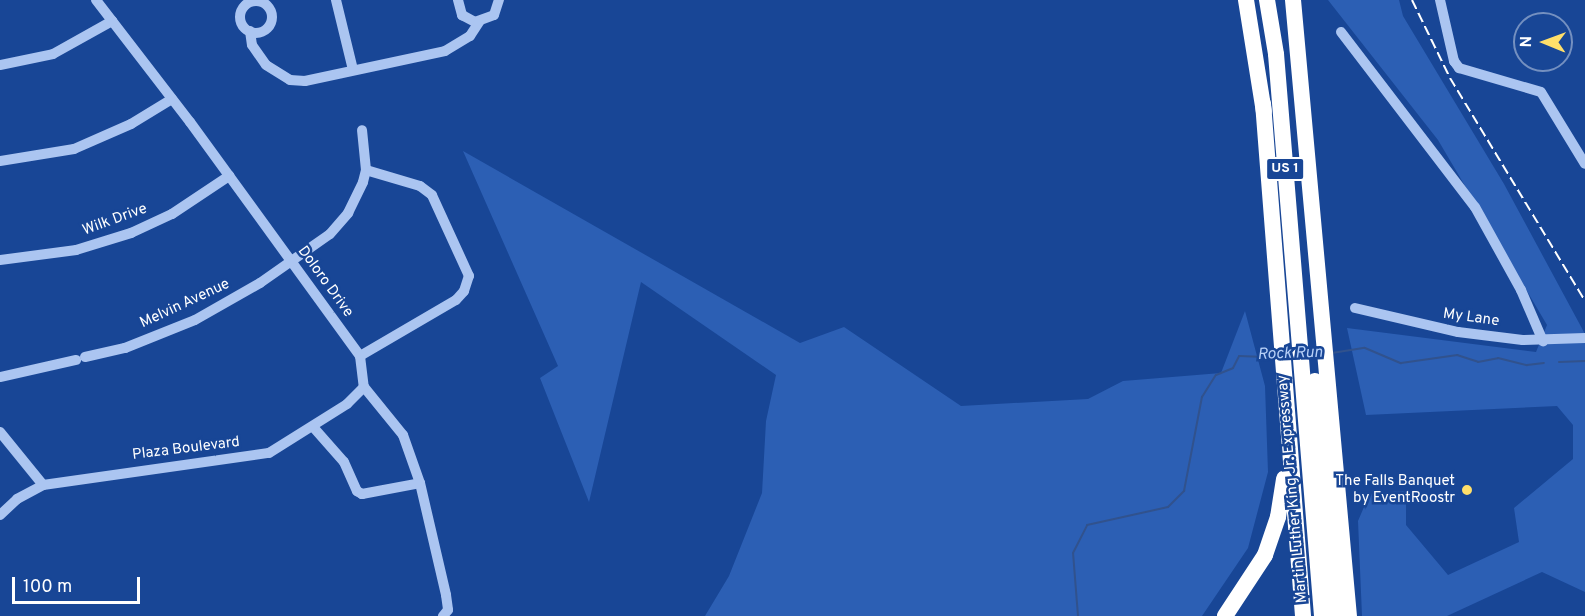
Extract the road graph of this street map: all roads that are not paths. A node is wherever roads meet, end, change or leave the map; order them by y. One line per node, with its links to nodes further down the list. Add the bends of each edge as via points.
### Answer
1 (96, 0): 10 (street, Doloro Drive)
2 (336, 0): 15 (street)
3 (458, 0): 11 (street, via 462,15)
4 (499, 0): 11 (street, via 494,15)
5 (1246, 0): 25 (highway)
6 (1268, 0): 25 (highway, US 1)
7 (1283, 0): 25 (highway, US 1)
8 (1293, 0): 25 (highway)
9 (1440, 0): 19 (street, via 1454,61 1460,68 1541,92)
10 (111, 21): 14 (street, via 53,54); 16 (street, Doloro Drive)
11 (479, 22): 15 (street, via 470,36 445,51)
12 (250, 31): 15 (street, via 252,45 267,65 290,80 305,81)
13 (1341, 32): 27 (street, via 1475,207)
14 (0, 65)
15 (353, 70)
16 (172, 99): 18 (street, via 131,124 82,146 33,159); 21 (street, Doloro Drive)
17 (362, 130): 20 (street)
18 (0, 161)
19 (1585, 164)
20 (366, 170): 23 (street, Melvin Avenue, via 357,198 341,222); 28 (street, via 420,186 432,195 469,276 456,300)
21 (229, 176): 22 (street, Wilk Drive, via 182,208 131,233 52,255); 23 (street, Doloro Drive)
22 (0, 260)
23 (291, 262): 28 (street, Doloro Drive); 30 (street, Melvin Avenue, via 195,320 125,348)
24 (1355, 308): 27 (street, My Lane, via 1458,332)
25 (1300, 339): 29 (highway); 29 (highway)
26 (1585, 339): 27 (street, My Lane)
27 (1543, 341)
28 (360, 356): 31 (street, Doloro Drive)
29 (1303, 374): 32 (highway); 37 (highway); 42 (highway, Martin Luther King Jr. Expressway); 43 (highway, Martin Luther King Jr. Expressway)
30 (0, 377)
31 (364, 387): 33 (street, Plaza Boulevard); 35 (street, via 404,435)
32 (1286, 417): 40 (highway, via 1284,478 1274,529 1259,568); 41 (highway)
33 (314, 428): 35 (street, via 344,462 362,494); 36 (street, Plaza Boulevard, via 269,453)
34 (0, 432): 36 (street)
35 (420, 483): 39 (street, via 446,595 448,610)
36 (43, 485): 38 (street, Plaza Boulevard, via 17,499)
37 (1340, 502): 44 (highway); 45 (highway)
38 (0, 515)
39 (443, 616)
40 (1225, 616)
41 (1302, 616)
42 (1322, 616)
43 (1334, 616)
44 (1349, 616)
45 (1361, 616)

